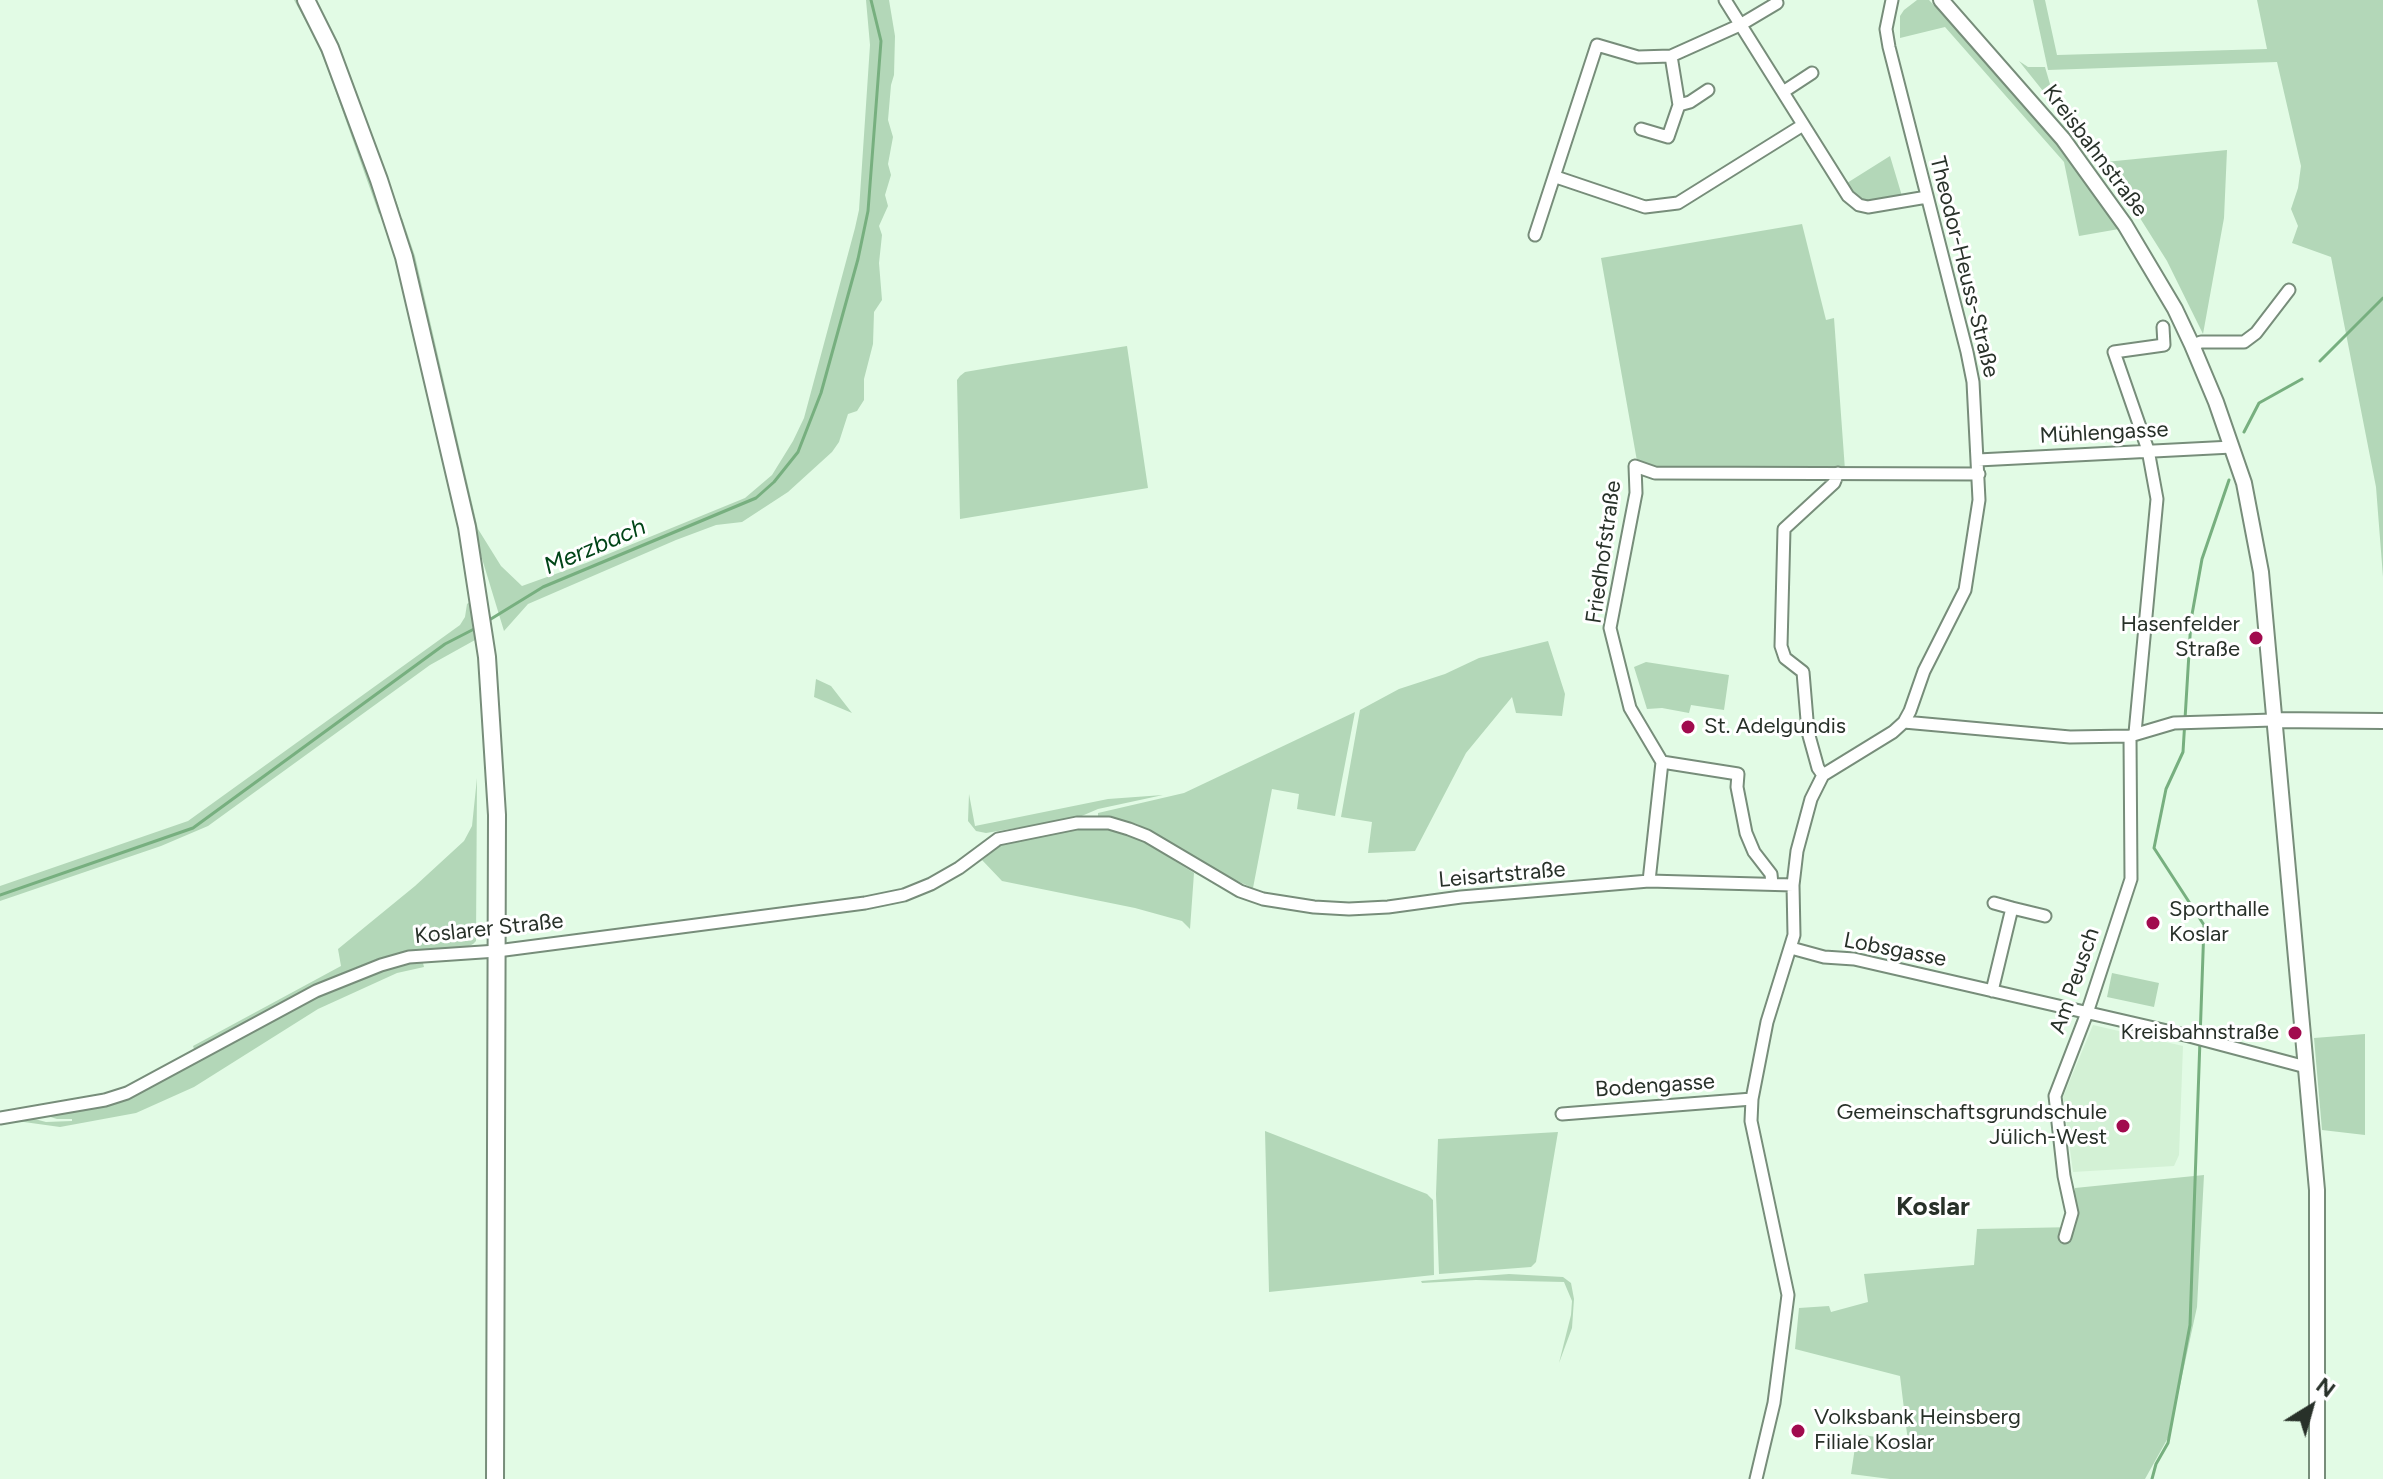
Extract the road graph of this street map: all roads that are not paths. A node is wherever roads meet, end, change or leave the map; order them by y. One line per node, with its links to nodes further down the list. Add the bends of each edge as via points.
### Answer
1 (306, 0): 39 (main road, via 336,62 404,257 467,527 495,761)
2 (1725, 0): 6 (street)
3 (1892, 0): 15 (street, Theodor-Heuss-Straße, via 1886,29)
4 (1941, 0): 19 (street, Kreisbahnstraße, via 2097,184 2153,271)
5 (1777, 3): 6 (street)
6 (1740, 25): 7 (street); 10 (street)
7 (1671, 56): 11 (street); 14 (street, via 1638,57 1597,45)
8 (1812, 73): 10 (street)
9 (1708, 90): 11 (street)
10 (1783, 92): 12 (street)
11 (1679, 105): 13 (street, via 1668,137)
12 (1803, 125): 14 (street, via 1678,203 1645,207); 15 (street, via 1859,205 1878,207)
13 (1641, 129)
14 (1556, 177): 16 (street)
15 (1927, 197): 22 (street, Theodor-Heuss-Straße, via 1973,382)
16 (1535, 235)
17 (2289, 290): 19 (street, via 2244,342)
18 (2163, 327): 21 (street, Am Peusch, via 2164,345 2114,352)
19 (2192, 345): 20 (street, Kreisbahnstraße)
20 (2232, 447): 21 (street, Mühlengasse); 25 (street, Kreisbahnstraße, via 2261,572)
21 (2148, 450): 22 (street, Mühlengasse); 28 (street, Am Peusch, via 2157,499)
22 (1978, 460): 24 (street, Theodor-Heuss-Straße)
23 (1838, 473): 24 (street, Friedhofstraße); 29 (street, Friedhofstraße, via 1655,473 1635,466 1636,493 1610,628 1630,708); 30 (street, via 1834,483 1784,529 1781,646 1785,658 1803,672 1808,732)
24 (1979, 474): 27 (street, Theodor-Heuss-Straße, via 1965,590)
25 (2273, 720): 26 (street); 28 (street, via 2194,721); 42 (street, Kreisbahnstraße)
26 (2383, 721)
27 (1904, 722): 28 (street, via 2070,737); 30 (street)
28 (2133, 734): 41 (street, Am Peusch, via 2131,879)
29 (1662, 762): 32 (street); 33 (street, via 1738,774 1746,833)
30 (1823, 775): 34 (street, via 1811,799)
31 (998, 839): 32 (street, Leisartstraße, via 1077,823 1109,823 1147,836 1218,880 1263,899 1314,907 1349,909); 39 (street, Koslarer Straße, via 948,875 904,895)
32 (1649, 881): 33 (street, Leisartstraße)
33 (1772, 884): 34 (street, Leisartstraße)
34 (1793, 885): 38 (street)
35 (1994, 903): 36 (street)
36 (2012, 908): 37 (street); 40 (street)
37 (2045, 916)
38 (1791, 948): 40 (street, Lobsgasse); 43 (street, via 1767,1022)
39 (497, 951): 45 (street, Koslarer Straße, via 434,953 381,965 316,991 127,1093); 47 (main road)
40 (1992, 991): 41 (street, Lobsgasse)
41 (2087, 1013): 42 (street, Lobsgasse); 46 (street, Am Peusch, via 2055,1096 2072,1213)
42 (2306, 1067): 49 (street, Kreisbahnstraße, via 2318,1209)
43 (1752, 1099): 44 (street, Bodengasse); 48 (street, via 1751,1121 1788,1295 1774,1403)
44 (1562, 1114)
45 (0, 1118)
46 (2065, 1237)
47 (495, 1479)
48 (1756, 1479)
49 (2317, 1479)

